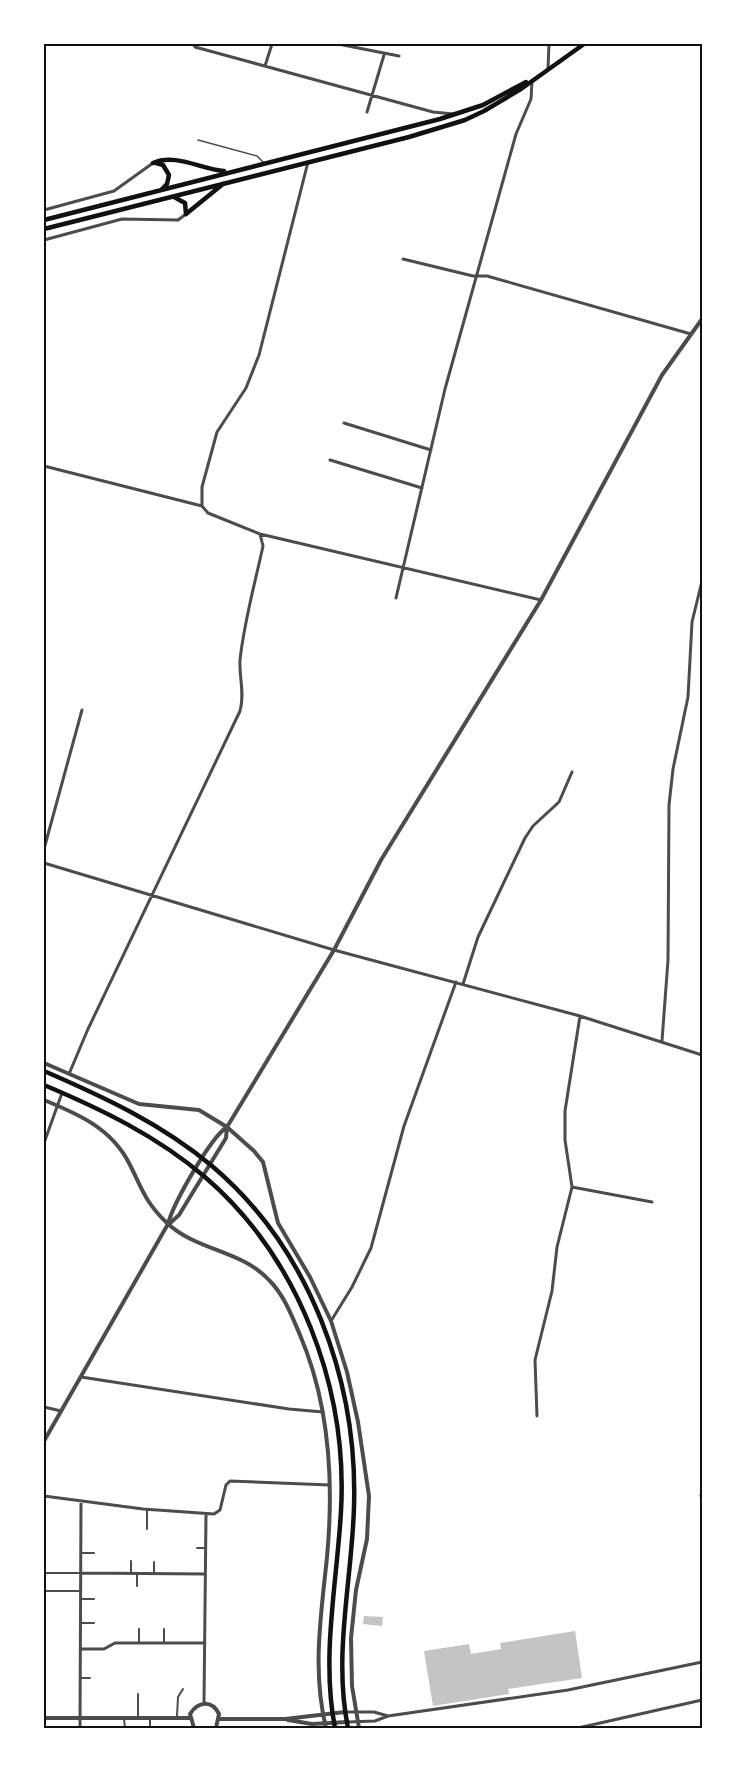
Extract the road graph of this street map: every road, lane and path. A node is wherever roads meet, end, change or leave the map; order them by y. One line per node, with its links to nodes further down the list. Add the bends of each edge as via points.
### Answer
1 (186, 44): 6 (lane)
2 (272, 44): 9 (street)
3 (338, 44): 7 (street)
4 (549, 44): 10 (street)
5 (584, 44): 10 (main road)
6 (195, 45): 9 (street)
7 (384, 55): 8 (street); 12 (street)
8 (399, 56)
9 (265, 66): 12 (street)
10 (548, 68): 11 (main road)
11 (532, 80): 14 (main road, via 483,105); 16 (main road, via 465,120); 29 (street, via 531,99 516,134)
12 (372, 93): 13 (street); 14 (street, via 433,112)
13 (367, 112)
14 (454, 114): 18 (main road)
15 (198, 140): 18 (lane, via 256,156)
16 (308, 161): 20 (main road); 37 (street, via 259,355 246,388 218,432 202,487)
17 (153, 163): 19 (main road, via 173,160); 21 (main road, via 168,171 169,180); 23 (street, via 114,191)
18 (264, 163): 19 (main road)
19 (230, 172): 21 (main road)
20 (225, 182): 22 (main road); 24 (main road)
21 (162, 189): 25 (main road)
22 (172, 196): 24 (main road, via 185,202); 26 (main road)
23 (44, 210)
24 (186, 214): 27 (street, via 177,220 122,219)
25 (44, 220)
26 (44, 229)
27 (44, 240)
28 (403, 259): 29 (street)
29 (477, 276): 31 (street); 33 (street)
30 (702, 319): 31 (street)
31 (692, 334): 42 (street, via 662,375)
32 (344, 423): 33 (street)
33 (431, 450): 36 (street)
34 (330, 460): 36 (street)
35 (44, 466): 37 (street)
36 (422, 488): 39 (street)
37 (202, 506): 38 (street, via 208,513)
38 (260, 534): 39 (street); 47 (street, via 263,546 240,658 240,711)
39 (403, 566): 41 (street); 42 (street)
40 (702, 581): 52 (street, via 692,622 688,697 669,806 668,960)
41 (396, 598)
42 (541, 600): 48 (street, via 381,860)
43 (81, 710): 45 (street)
44 (572, 772): 50 (street, via 559,802 532,826 525,838 478,937)
45 (44, 849)
46 (44, 863): 47 (street)
47 (154, 896): 48 (street); 56 (street)
48 (334, 950): 49 (street); 61 (street)
49 (456, 982): 50 (street); 70 (street, via 404,1126 370,1248)
50 (463, 984): 51 (street)
51 (580, 1016): 52 (street); 67 (street, via 565,1118)
52 (662, 1041): 53 (street)
53 (702, 1055)
54 (44, 1063): 56 (street)
55 (44, 1071): 63 (main road, via 118,1103)
56 (69, 1074): 61 (street, via 139,1104 199,1110)
57 (44, 1085): 58 (main road)
58 (62, 1093): 60 (street); 65 (main road, via 127,1123)
59 (44, 1100): 60 (street)
60 (57, 1105): 62 (street); 69 (street, via 93,1123 111,1138 128,1161 139,1189)
61 (227, 1127): 63 (street, via 219,1132); 64 (street, via 226,1138); 70 (street, via 263,1162 278,1223)
62 (44, 1143)
63 (202, 1159): 64 (main road); 65 (street)
64 (210, 1165): 66 (street); 120 (main road, via 242,1196 287,1256 322,1320 337,1364 354,1460 343,1657)
65 (196, 1170): 66 (main road); 69 (street)
66 (203, 1176): 69 (street, via 179,1215); 122 (main road, via 249,1224 281,1271 310,1326 329,1387 342,1459 329,1668)
67 (572, 1187): 68 (street); 75 (street, via 534,1360)
68 (652, 1202)
69 (168, 1224): 71 (street); 74 (street, via 197,1243 245,1260 271,1281 308,1352)
70 (331, 1321): 121 (street, via 358,1422 369,1496 367,1539 351,1638)
71 (81, 1377): 73 (street); 74 (street)
72 (44, 1407): 73 (street)
73 (62, 1411): 76 (street)
74 (323, 1412): 77 (street)
75 (537, 1416)
76 (44, 1441)
77 (330, 1485): 83 (street, via 230,1480 220,1510); 123 (street, via 317,1646)
78 (701, 1495): 81 (street)
79 (44, 1496): 80 (street)
80 (81, 1501): 82 (street); 87 (street)
81 (702, 1502)
82 (147, 1509): 83 (street); 84 (street)
83 (206, 1514): 86 (street)
84 (147, 1529)
85 (197, 1548): 86 (street)
86 (205, 1548): 97 (street)
87 (80, 1553): 88 (street); 92 (street)
88 (94, 1553)
89 (131, 1561): 93 (street)
90 (154, 1562): 95 (street)
91 (44, 1573): 92 (street)
92 (80, 1573): 93 (street); 101 (street)
93 (131, 1574): 94 (street)
94 (137, 1574): 95 (street); 99 (street)
95 (154, 1574): 96 (street)
96 (173, 1574): 97 (street); 98 (street)
97 (205, 1574): 110 (street)
98 (173, 1581)
99 (137, 1586)
100 (44, 1591): 101 (street)
101 (81, 1591): 102 (street)
102 (81, 1599): 103 (street); 104 (street)
103 (94, 1599)
104 (80, 1623): 105 (street); 111 (street)
105 (94, 1623)
106 (139, 1629): 108 (street)
107 (164, 1629): 109 (street)
108 (137, 1643): 109 (street); 111 (street, via 115,1643 104,1649); 112 (street)
109 (164, 1643): 110 (street)
110 (205, 1643): 119 (street)
111 (80, 1648): 114 (street)
112 (135, 1650)
113 (702, 1662): 124 (street, via 568,1690)
114 (80, 1678): 115 (street); 126 (street)
115 (90, 1678)
116 (183, 1689): 130 (street, via 178,1697)
117 (138, 1694): 128 (street)
118 (702, 1700): 146 (street)
119 (204, 1703): 131 (street, via 196,1706); 132 (street, via 217,1710)
120 (345, 1712): 121 (street); 122 (street); 134 (main road)
121 (355, 1712): 124 (street); 135 (street)
122 (333, 1713): 123 (street); 137 (main road)
123 (322, 1714): 133 (street); 136 (street)
124 (388, 1716): 135 (street)
125 (44, 1718): 126 (street); 138 (street)
126 (80, 1718): 127 (street); 139 (street)
127 (124, 1718): 128 (street); 140 (street)
128 (138, 1718): 129 (street)
129 (150, 1718): 130 (street); 141 (street)
130 (177, 1718): 131 (street)
131 (190, 1718): 142 (street)
132 (220, 1719): 133 (street); 143 (street)
133 (285, 1719): 136 (street)
134 (347, 1722): 135 (street); 137 (street); 144 (main road)
135 (357, 1722): 145 (street)
136 (325, 1726): 137 (street)
137 (335, 1726)
138 (45, 1728)
139 (80, 1728)
140 (124, 1728)
141 (150, 1728)
142 (194, 1728)
143 (216, 1728)
144 (348, 1728)
145 (359, 1728)
146 (578, 1728)

